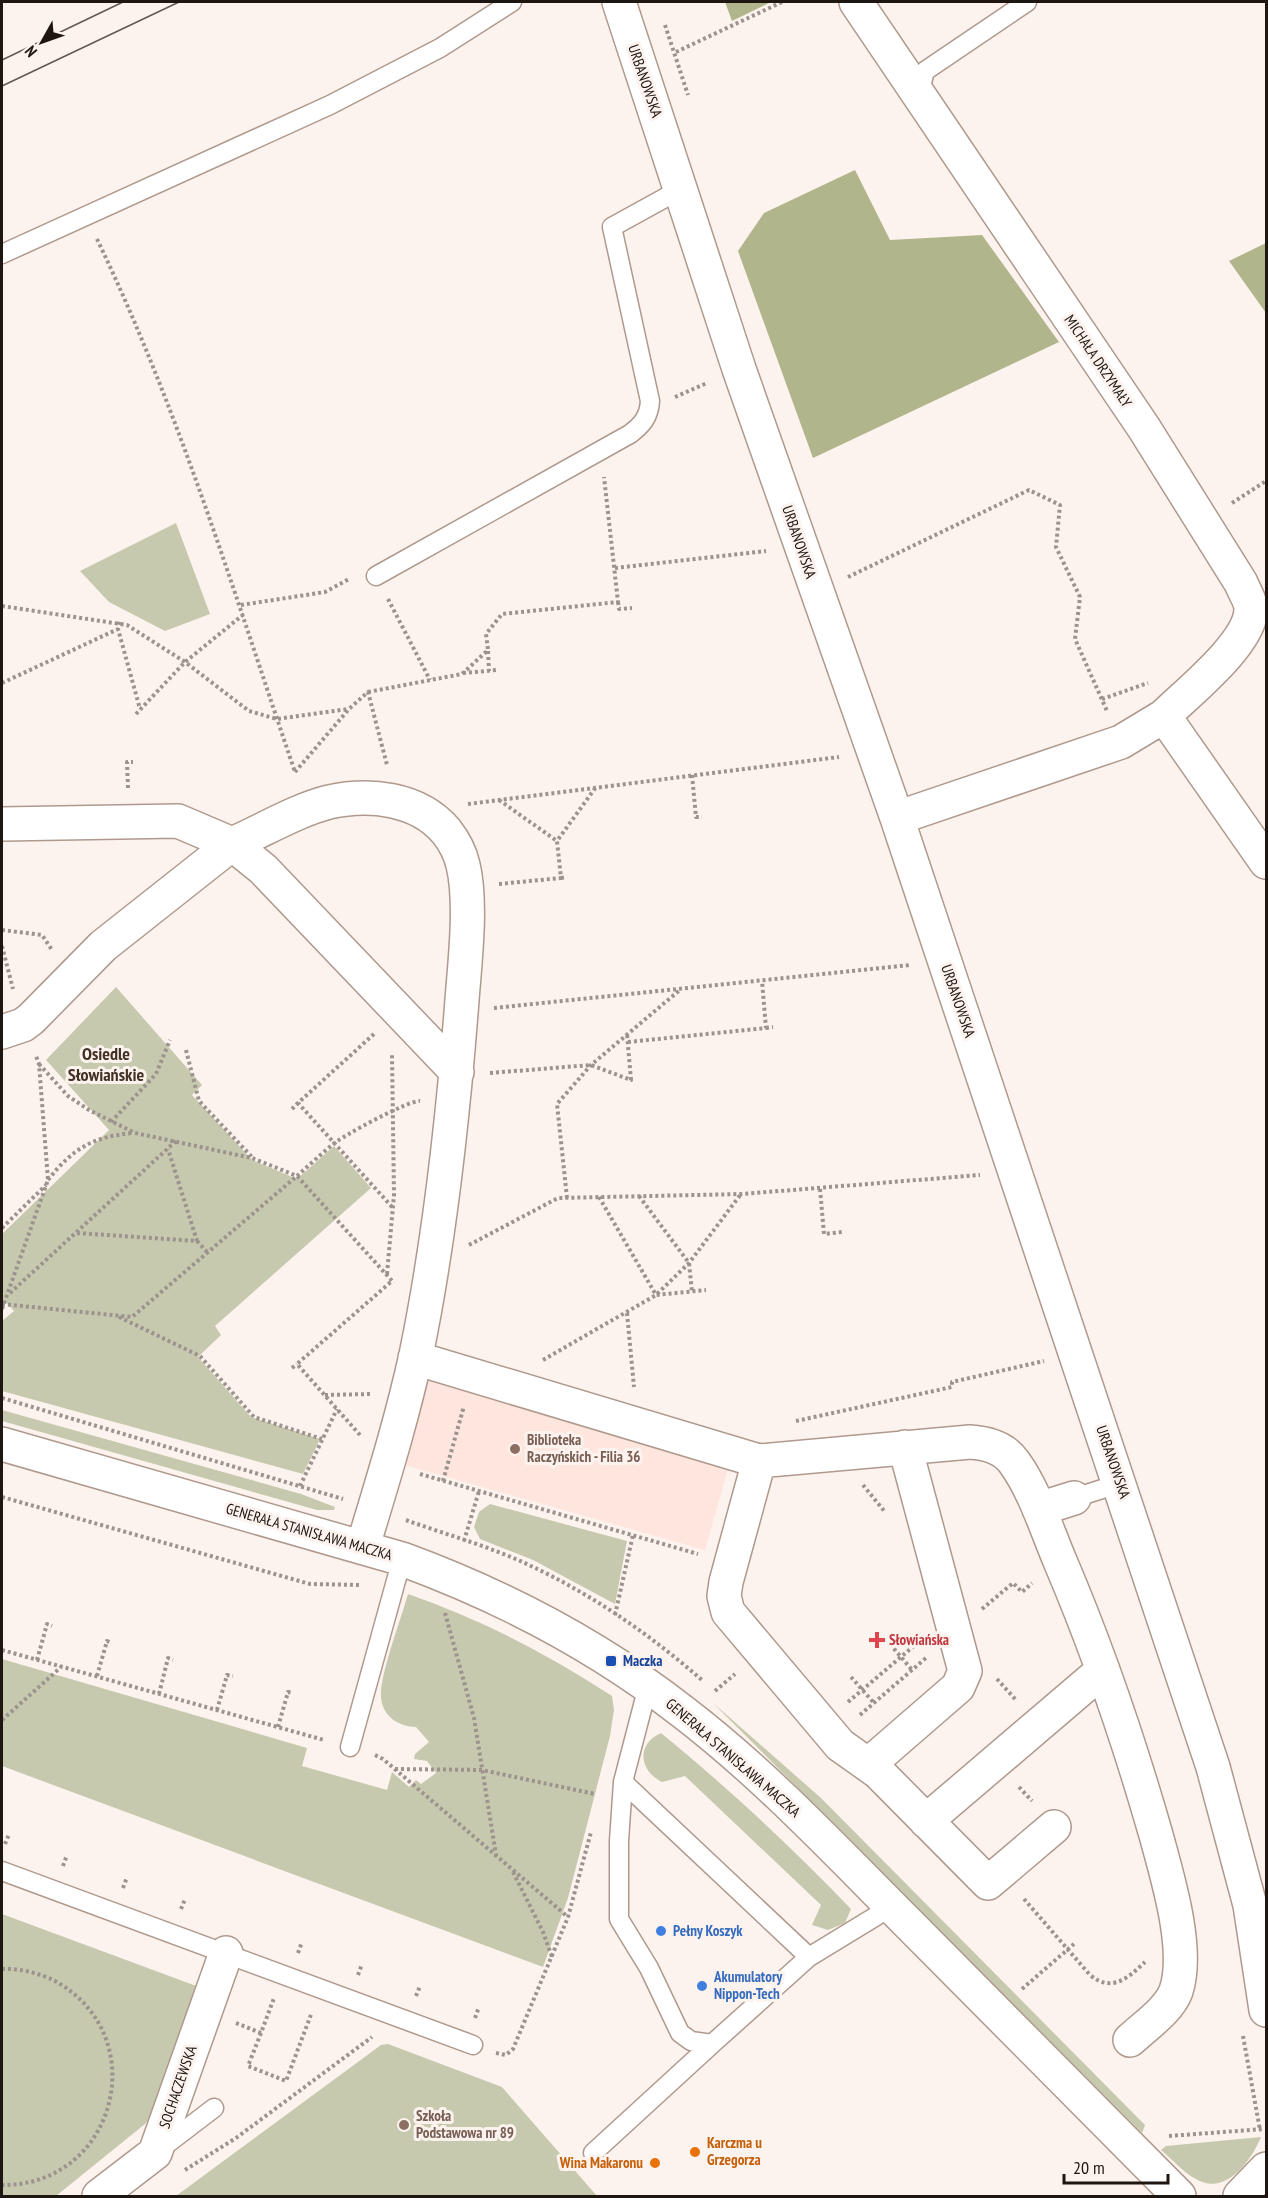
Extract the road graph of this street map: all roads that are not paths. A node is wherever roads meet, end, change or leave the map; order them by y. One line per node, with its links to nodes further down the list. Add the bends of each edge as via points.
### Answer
1 (512, 2): 7 (lane, via 440,48 330,105)
2 (619, 2): 6 (street, URBANOWSKA)
3 (856, 2): 5 (street, MICHAŁA DRZYMAŁY)
4 (1027, 2): 5 (lane, via 925,71)
5 (919, 94): 9 (street, MICHAŁA DRZYMAŁY, via 1149,436 1242,583 1251,608 1248,627)
6 (681, 189): 8 (lane, via 612,226 650,401 643,424); 10 (street, URBANOWSKA, via 739,369)
7 (2, 254)
8 (376, 576)
9 (1164, 716): 10 (street, MICHAŁA DRZYMAŁY, via 1121,742); 13 (street)
10 (897, 818): 20 (street, URBANOWSKA)
11 (2, 824): 12 (street, via 178,822)
12 (232, 844): 14 (street, via 103,946 31,1019); 15 (street, via 263,869); 15 (street, via 308,809 356,799 408,806 445,830 464,867)
13 (1266, 862)
14 (2, 1032)
15 (469, 1073): 16 (street)
16 (415, 1358): 19 (street); 23 (street)
17 (2, 1444): 23 (street, GENERAŁA STANISŁAWA MACZKA)
18 (905, 1447): 19 (street); 22 (street, via 970,1442 998,1448 1012,1460); 28 (street, via 939,1639 965,1663 958,1687)
19 (759, 1461): 28 (street, via 724,1596 728,1612 840,1745)
20 (1121, 1483): 21 (lane); 36 (street, URBANOWSKA, via 1213,1767 1250,1905)
21 (1074, 1498): 22 (street)
22 (1039, 1509): 25 (street)
23 (363, 1546): 24 (street, GENERAŁA STANISŁAWA MACZKA)
24 (402, 1559): 26 (street, GENERAŁA STANISŁAWA MACZKA, via 536,1616); 27 (lane)
25 (1103, 1670): 30 (street); 37 (street, via 1131,1746 1175,1909 1179,1976 1172,2000)
26 (648, 1686): 29 (lane); 33 (street, GENERAŁA STANISŁAWA MACZKA, via 789,1805)
27 (350, 1747)
28 (868, 1765): 30 (street)
29 (623, 1782): 35 (lane); 38 (lane, via 619,1918 649,1968 680,2033 691,2041)
30 (926, 1821): 31 (street, via 988,1883)
31 (1054, 1827)
32 (2, 1870): 34 (lane)
33 (891, 1906): 35 (lane); 45 (street, GENERAŁA STANISŁAWA MACZKA)
34 (226, 1953): 39 (lane); 41 (street, SOCHACZEWSKA)
35 (809, 1957): 38 (lane)
36 (1266, 2010)
37 (1130, 2040)
38 (712, 2044): 42 (lane)
39 (473, 2045)
40 (214, 2108): 41 (lane)
41 (155, 2153): 44 (street)
42 (593, 2153)
43 (1266, 2169): 46 (street)
44 (99, 2196)
45 (1179, 2196)
46 (1240, 2196)

